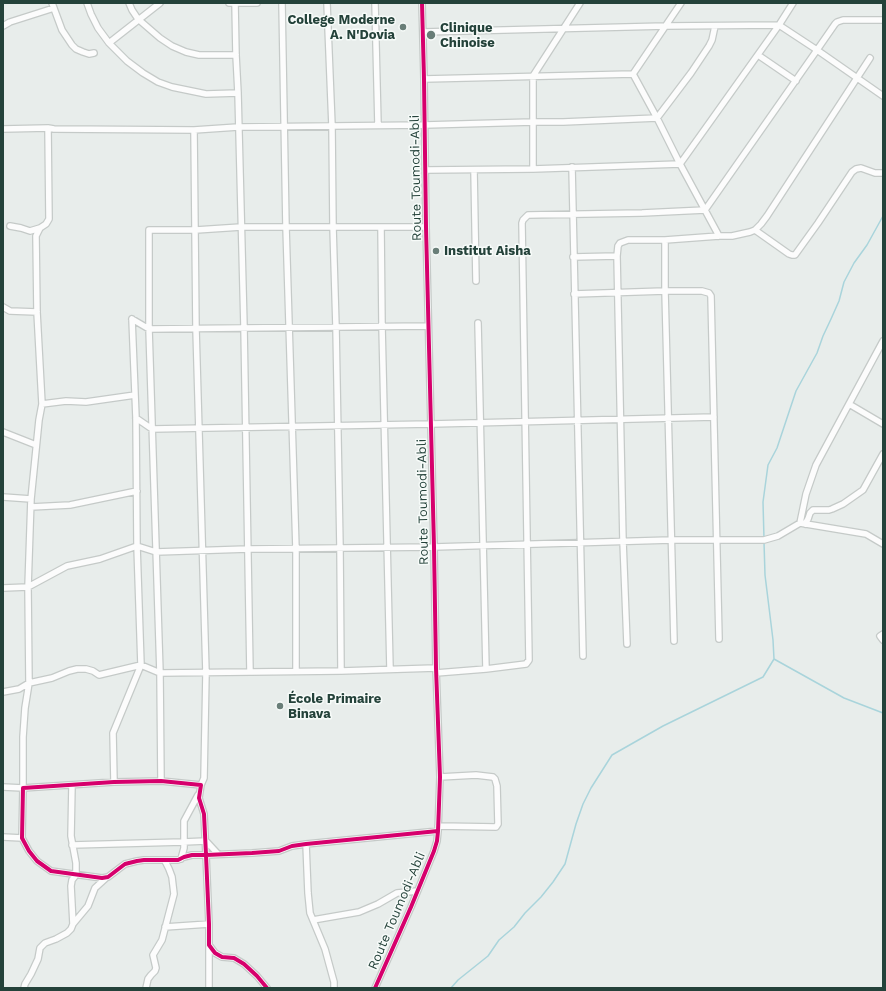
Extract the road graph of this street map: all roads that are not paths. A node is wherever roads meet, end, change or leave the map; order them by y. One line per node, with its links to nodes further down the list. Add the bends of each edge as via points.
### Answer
1 (87, 3): 23 (street, via 98,28)
2 (129, 3): 15 (street)
3 (160, 3): 15 (street)
4 (229, 3): 5 (street)
5 (235, 3): 6 (street); 27 (street)
6 (257, 3)
7 (282, 3): 42 (street)
8 (327, 3): 40 (street)
9 (375, 3): 38 (street)
10 (422, 3): 22 (street, Route Toumodi-Abli)
11 (580, 3): 21 (street)
12 (681, 3): 19 (street)
13 (793, 3): 17 (street)
14 (53, 6): 18 (street); 25 (street, via 62,30 72,45 82,52)
15 (138, 19): 23 (street); 27 (street, via 160,38 186,52 199,55)
16 (883, 20): 24 (street, via 840,20)
17 (779, 25): 20 (street); 24 (street); 26 (street)
18 (3, 26)
19 (666, 26): 20 (street); 21 (street); 29 (street)
20 (715, 26): 36 (street, via 709,46)
21 (562, 29): 22 (street); 30 (street)
22 (422, 32): 32 (street, Route Toumodi-Abli)
23 (109, 42): 34 (street, via 126,61 158,82 206,94)
24 (817, 50): 31 (street); 33 (street)
25 (94, 53)
26 (758, 54): 33 (street); 46 (street)
27 (236, 55): 34 (street)
28 (870, 58): 31 (street)
29 (633, 74): 30 (street); 36 (street)
30 (533, 76): 32 (street); 37 (street)
31 (857, 78): 35 (street); 62 (street, via 767,216)
32 (424, 79): 39 (street, Route Toumodi-Abli)
33 (796, 81): 52 (street)
34 (238, 93): 41 (street)
35 (883, 96)
36 (657, 118): 37 (street); 46 (street)
37 (533, 122): 39 (street); 48 (street)
38 (378, 125): 39 (street); 40 (street)
39 (425, 125): 49 (street, Route Toumodi-Abli)
40 (332, 126): 42 (street); 57 (street)
41 (238, 127): 42 (street); 45 (street); 55 (street)
42 (284, 127): 56 (street)
43 (48, 128): 44 (street); 45 (street); 60 (street, via 49,219)
44 (3, 129)
45 (194, 130): 61 (street)
46 (680, 164): 47 (street); 52 (street)
47 (572, 167): 48 (street); 53 (street)
48 (533, 169): 50 (street)
49 (426, 170): 50 (street); 59 (street, Route Toumodi-Abli)
50 (474, 170): 67 (street)
51 (883, 173): 62 (street, via 859,168 852,172 795,255 789,254)
52 (705, 210): 53 (street); 63 (street)
53 (572, 213): 66 (street); 90 (street, via 528,215 522,222)
54 (10, 226): 60 (street, via 30,231)
55 (241, 227): 56 (street); 61 (street); 76 (street)
56 (286, 227): 57 (street); 80 (street)
57 (333, 227): 58 (street); 77 (street)
58 (381, 227): 59 (street); 74 (street)
59 (426, 227): 75 (street, Route Toumodi-Abli)
60 (40, 228): 72 (street, via 36,236)
61 (196, 230): 78 (street, via 149,230); 79 (street)
62 (755, 230): 63 (street, via 740,235)
63 (719, 236): 64 (street)
64 (665, 240): 65 (street, via 624,241 618,246); 68 (street)
65 (617, 256): 66 (street); 69 (street)
66 (573, 257): 70 (street)
67 (476, 281)
68 (665, 291): 69 (street); 85 (street, via 705,291 711,296); 87 (street)
69 (618, 293): 70 (street); 88 (street)
70 (574, 294): 89 (street)
71 (3, 307): 72 (street, via 10,311)
72 (37, 312): 83 (street)
73 (478, 323): 91 (street)
74 (382, 326): 75 (street); 77 (street); 94 (street)
75 (428, 326): 92 (street, Route Toumodi-Abli)
76 (244, 327): 79 (street); 80 (street); 97 (street)
77 (336, 327): 80 (street); 96 (street)
78 (149, 328): 79 (street); 82 (street, via 132,319); 99 (street)
79 (196, 328): 98 (street)
80 (289, 328): 95 (street)
81 (883, 341): 84 (street)
82 (135, 395): 83 (street, via 86,402); 86 (street)
83 (42, 404): 101 (street)
84 (849, 404): 93 (street); 107 (street, via 816,466 806,494)
85 (714, 417): 87 (street); 108 (street)
86 (136, 418): 99 (street); 103 (street)
87 (668, 418): 88 (street); 109 (street)
88 (620, 419): 89 (street); 110 (street)
89 (577, 420): 90 (street); 111 (street)
90 (526, 422): 91 (street); 112 (street)
91 (480, 423): 92 (street); 114 (street)
92 (431, 424): 94 (street); 117 (street, Route Toumodi-Abli)
93 (883, 424)
94 (384, 425): 96 (street); 116 (street)
95 (292, 426): 96 (street); 97 (street); 120 (street)
96 (338, 426): 118 (street)
97 (246, 427): 98 (street); 119 (street)
98 (199, 428): 99 (street); 121 (street)
99 (152, 429): 122 (street)
100 (3, 432): 101 (street)
101 (36, 445): 105 (street)
102 (883, 454): 107 (street, via 863,490 832,510 813,510)
103 (137, 491): 106 (street, via 70,505); 115 (street)
104 (3, 497): 105 (street)
105 (31, 498): 106 (street)
106 (31, 507): 123 (street)
107 (803, 524): 108 (street, via 764,540); 113 (street, via 866,534)
108 (716, 539): 109 (street); 126 (street)
109 (671, 540): 110 (street); 128 (street)
110 (623, 541): 111 (street); 129 (street)
111 (580, 542): 112 (street); 130 (street)
112 (528, 544): 114 (street); 133 (street, via 530,660 526,664)
113 (883, 544)
114 (482, 545): 117 (street); 133 (street)
115 (137, 546): 122 (street); 123 (street, via 100,559 67,566); 131 (street)
116 (387, 547): 117 (street); 118 (street); 132 (street)
117 (434, 547): 136 (street, Route Toumodi-Abli)
118 (340, 548): 120 (street); 134 (street)
119 (248, 549): 120 (street); 121 (street); 137 (street)
120 (296, 549): 135 (street)
121 (202, 551): 122 (street); 139 (street)
122 (156, 552): 138 (street)
123 (28, 587): 124 (street); 140 (street)
124 (3, 588)
125 (883, 634): 127 (street, via 880,636)
126 (719, 639)
127 (883, 640)
128 (674, 641)
129 (627, 644)
130 (583, 656)
131 (141, 665): 138 (street); 140 (street, via 99,675 86,669 77,669); 144 (street, via 113,733)
132 (390, 669): 134 (street); 136 (street)
133 (486, 669): 136 (street)
134 (341, 670): 135 (street)
135 (296, 671): 137 (street)
136 (436, 671): 142 (street, Route Toumodi-Abli)
137 (250, 672): 139 (street)
138 (160, 673): 139 (street); 143 (street)
139 (206, 673): 146 (street, via 204,778)
140 (29, 683): 141 (street, via 18,689); 148 (street, via 23,737)
141 (3, 692)
142 (440, 777): 150 (street, Route Toumodi-Abli); 150 (street, via 493,777 497,786 498,824 496,827)
143 (161, 781): 144 (street); 146 (street)
144 (114, 782): 145 (street)
145 (72, 785): 148 (street); 156 (street)
146 (201, 785): 149 (street)
147 (3, 786): 148 (street)
148 (23, 788): 152 (street)
149 (199, 793): 153 (street); 154 (street, via 184,821)
150 (438, 829): 155 (street); 163 (street, Route Toumodi-Abli, via 434,851)
151 (3, 837): 152 (street)
152 (22, 838): 161 (street, via 37,862 51,871)
153 (206, 841): 154 (street); 157 (street); 158 (street)
154 (183, 842): 156 (street); 159 (street, via 184,851)
155 (306, 844): 158 (street, via 279,851); 164 (street, via 309,905)
156 (72, 845): 161 (street, via 76,857)
157 (206, 854): 158 (street); 159 (street); 166 (street)
158 (218, 854)
159 (181, 859): 160 (street)
160 (165, 861): 162 (street, via 144,860 125,864); 167 (street, via 172,877 174,894)
161 (76, 875): 162 (street); 165 (street, via 71,886)
162 (108, 877): 165 (street, via 95,888 88,906)
163 (417, 891): 164 (street, via 397,893 359,912); 174 (street, Route Toumodi-Abli)
164 (313, 920): 173 (street, via 325,949)
165 (73, 924): 169 (street, via 67,933 40,948 32,974)
166 (209, 924): 167 (street); 168 (street)
167 (165, 927): 170 (street, via 162,940 153,955 156,968 148,979)
168 (209, 945): 171 (street); 172 (street, via 214,953 222,958 234,958 244,964)
169 (24, 988)
170 (146, 988)
171 (209, 988)
172 (267, 988)
173 (334, 988)
174 (375, 988)

